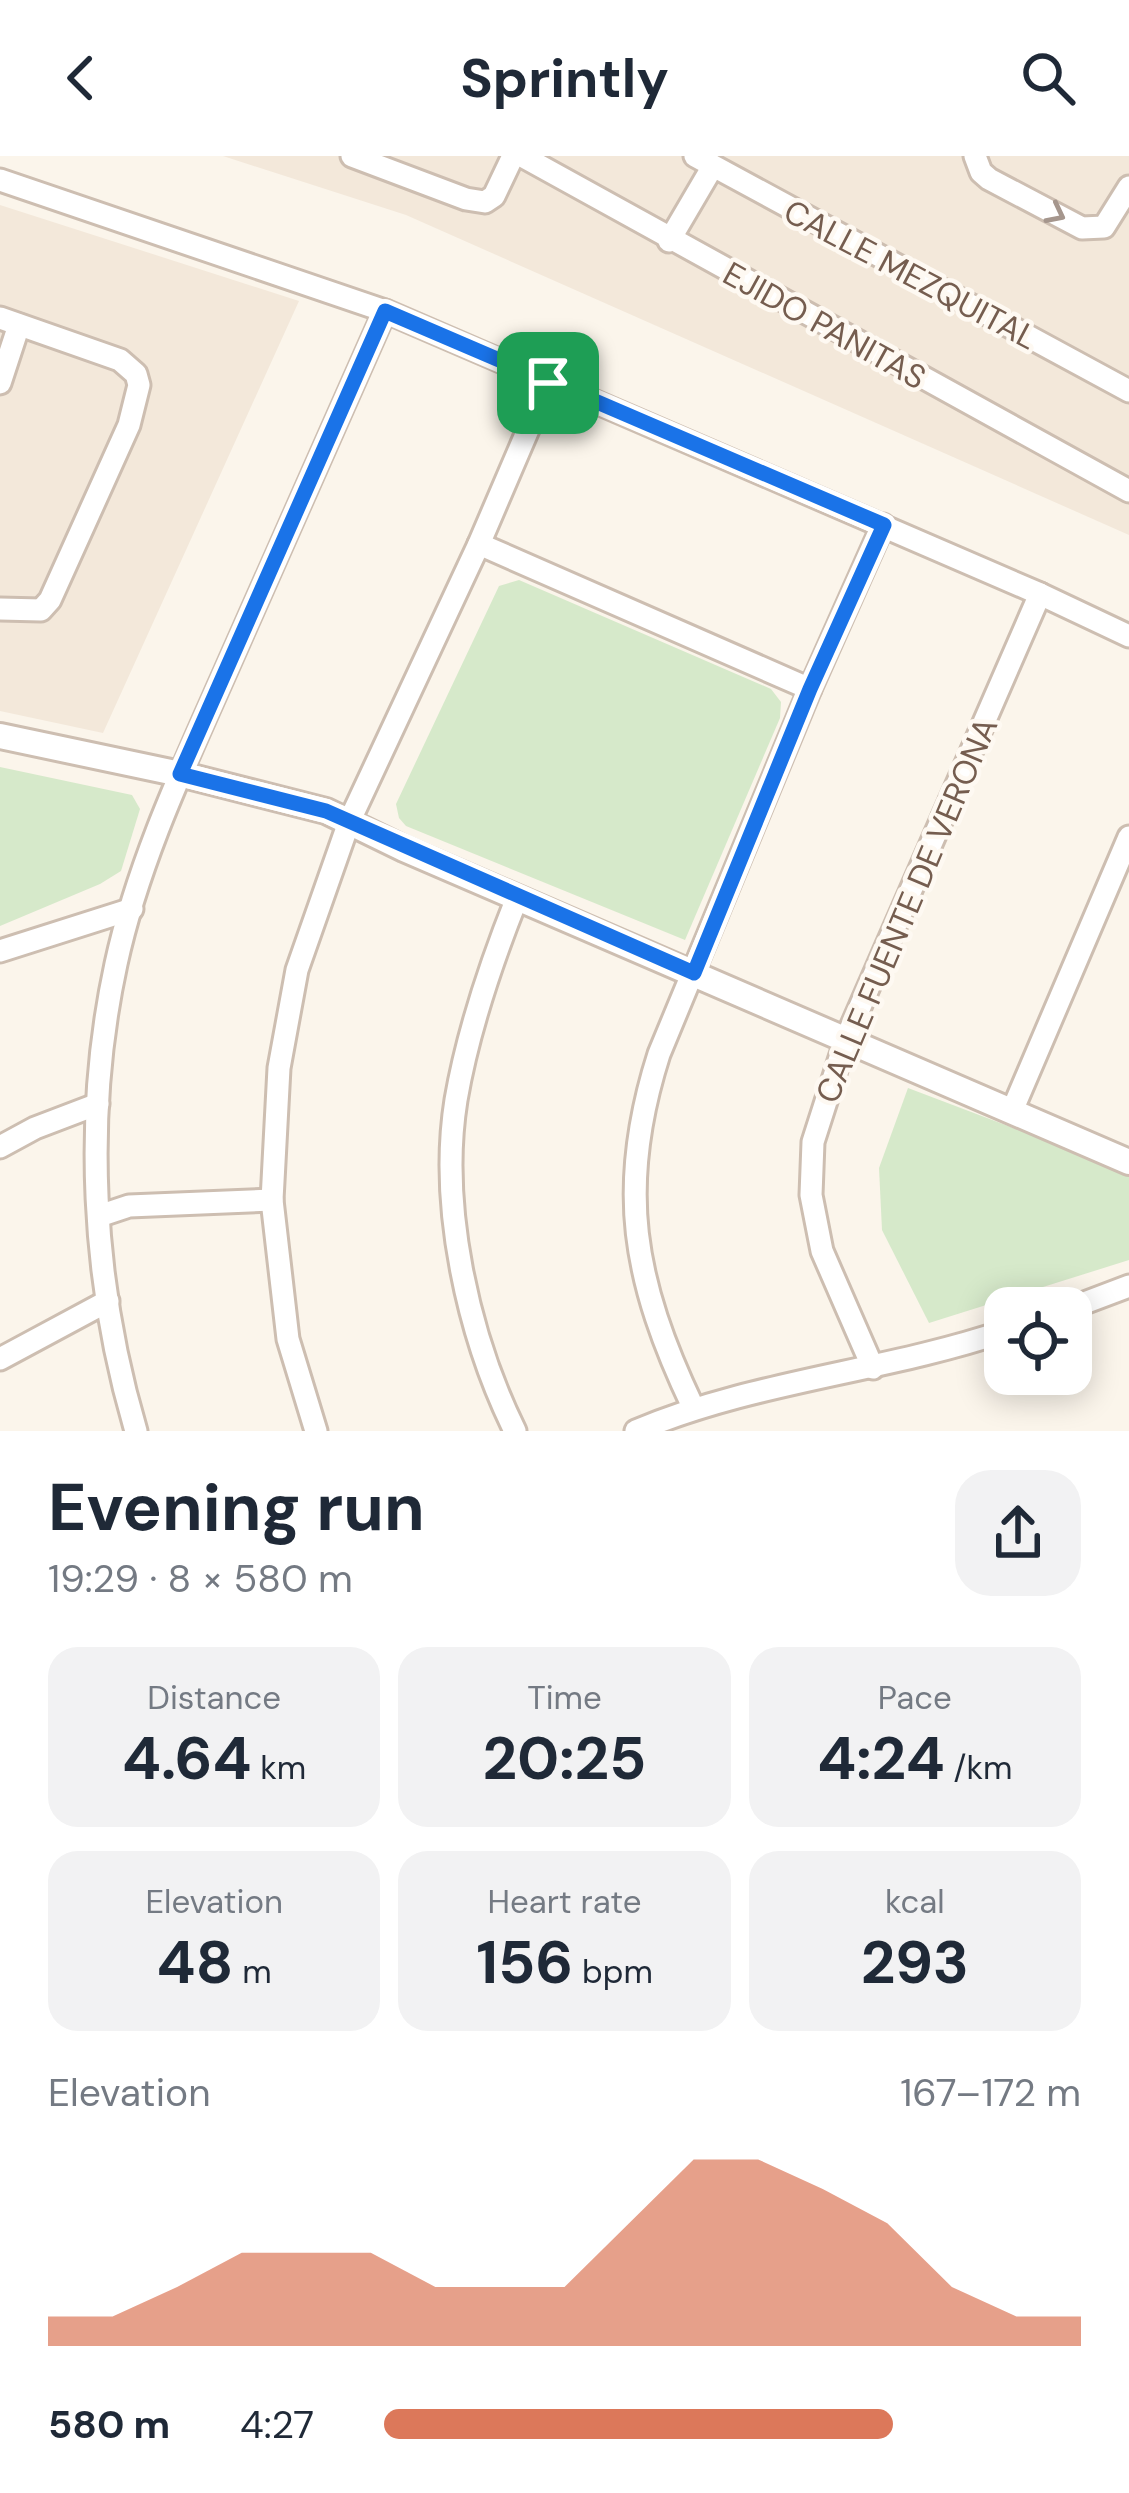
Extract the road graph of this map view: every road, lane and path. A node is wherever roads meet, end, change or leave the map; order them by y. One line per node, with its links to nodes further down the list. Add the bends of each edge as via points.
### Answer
1 (352, 156): 2 (street, via 485,202)
2 (518, 156): 7 (street, EJIDO PANITAS)
3 (975, 156): 6 (street, one-way to 6, via 989,179 1082,227 1104,227)
4 (704, 161): 7 (street); 12 (street, CALLE MEZQUITAL)
5 (0, 180): 8 (street)
6 (1129, 187)
7 (669, 241): 13 (street, EJIDO PANITAS)
8 (385, 311): 11 (street); 21 (street)
9 (9, 322): 10 (street); 17 (street, via 120,360 139,385 129,425 50,600 41,610)
10 (0, 383)
11 (548, 383): 14 (street); 15 (street)
12 (1129, 391)
13 (1129, 491)
14 (884, 525): 16 (street); 19 (street)
15 (479, 544): 19 (street); 22 (street)
16 (1040, 594): 18 (street); 28 (street, CALLE FUENTE DE VERONA)
17 (0, 609)
18 (1129, 636)
19 (810, 689): 27 (street)
20 (0, 736): 21 (street)
21 (180, 774): 22 (street); 25 (street)
22 (350, 822): 24 (street); 33 (street, via 297,970 279,1068)
23 (1129, 837): 30 (street)
24 (517, 898): 27 (street); 44 (street, via 473,1023 455,1104 453,1206 464,1283)
25 (132, 909): 26 (street); 29 (street, via 116,963)
26 (0, 951)
27 (694, 973): 28 (street); 41 (street, via 642,1109 634,1170 647,1294)
28 (846, 1039): 30 (street); 40 (street, CALLE FUENTE DE VERONA, via 813,1142 811,1195 822,1251)
29 (98, 1104): 31 (street); 34 (street)
30 (1012, 1111): 32 (street)
31 (0, 1147)
32 (1129, 1162)
33 (272, 1200): 34 (street, via 129,1206); 43 (street, via 288,1339)
34 (99, 1216): 37 (street)
35 (1129, 1286): 36 (street)
36 (1092, 1300)
37 (108, 1301): 39 (street); 42 (street)
38 (984, 1337): 40 (street)
39 (0, 1359)
40 (874, 1368): 41 (street)
41 (693, 1407): 45 (street)
42 (136, 1431)
43 (316, 1431)
44 (515, 1431)
45 (636, 1431)

